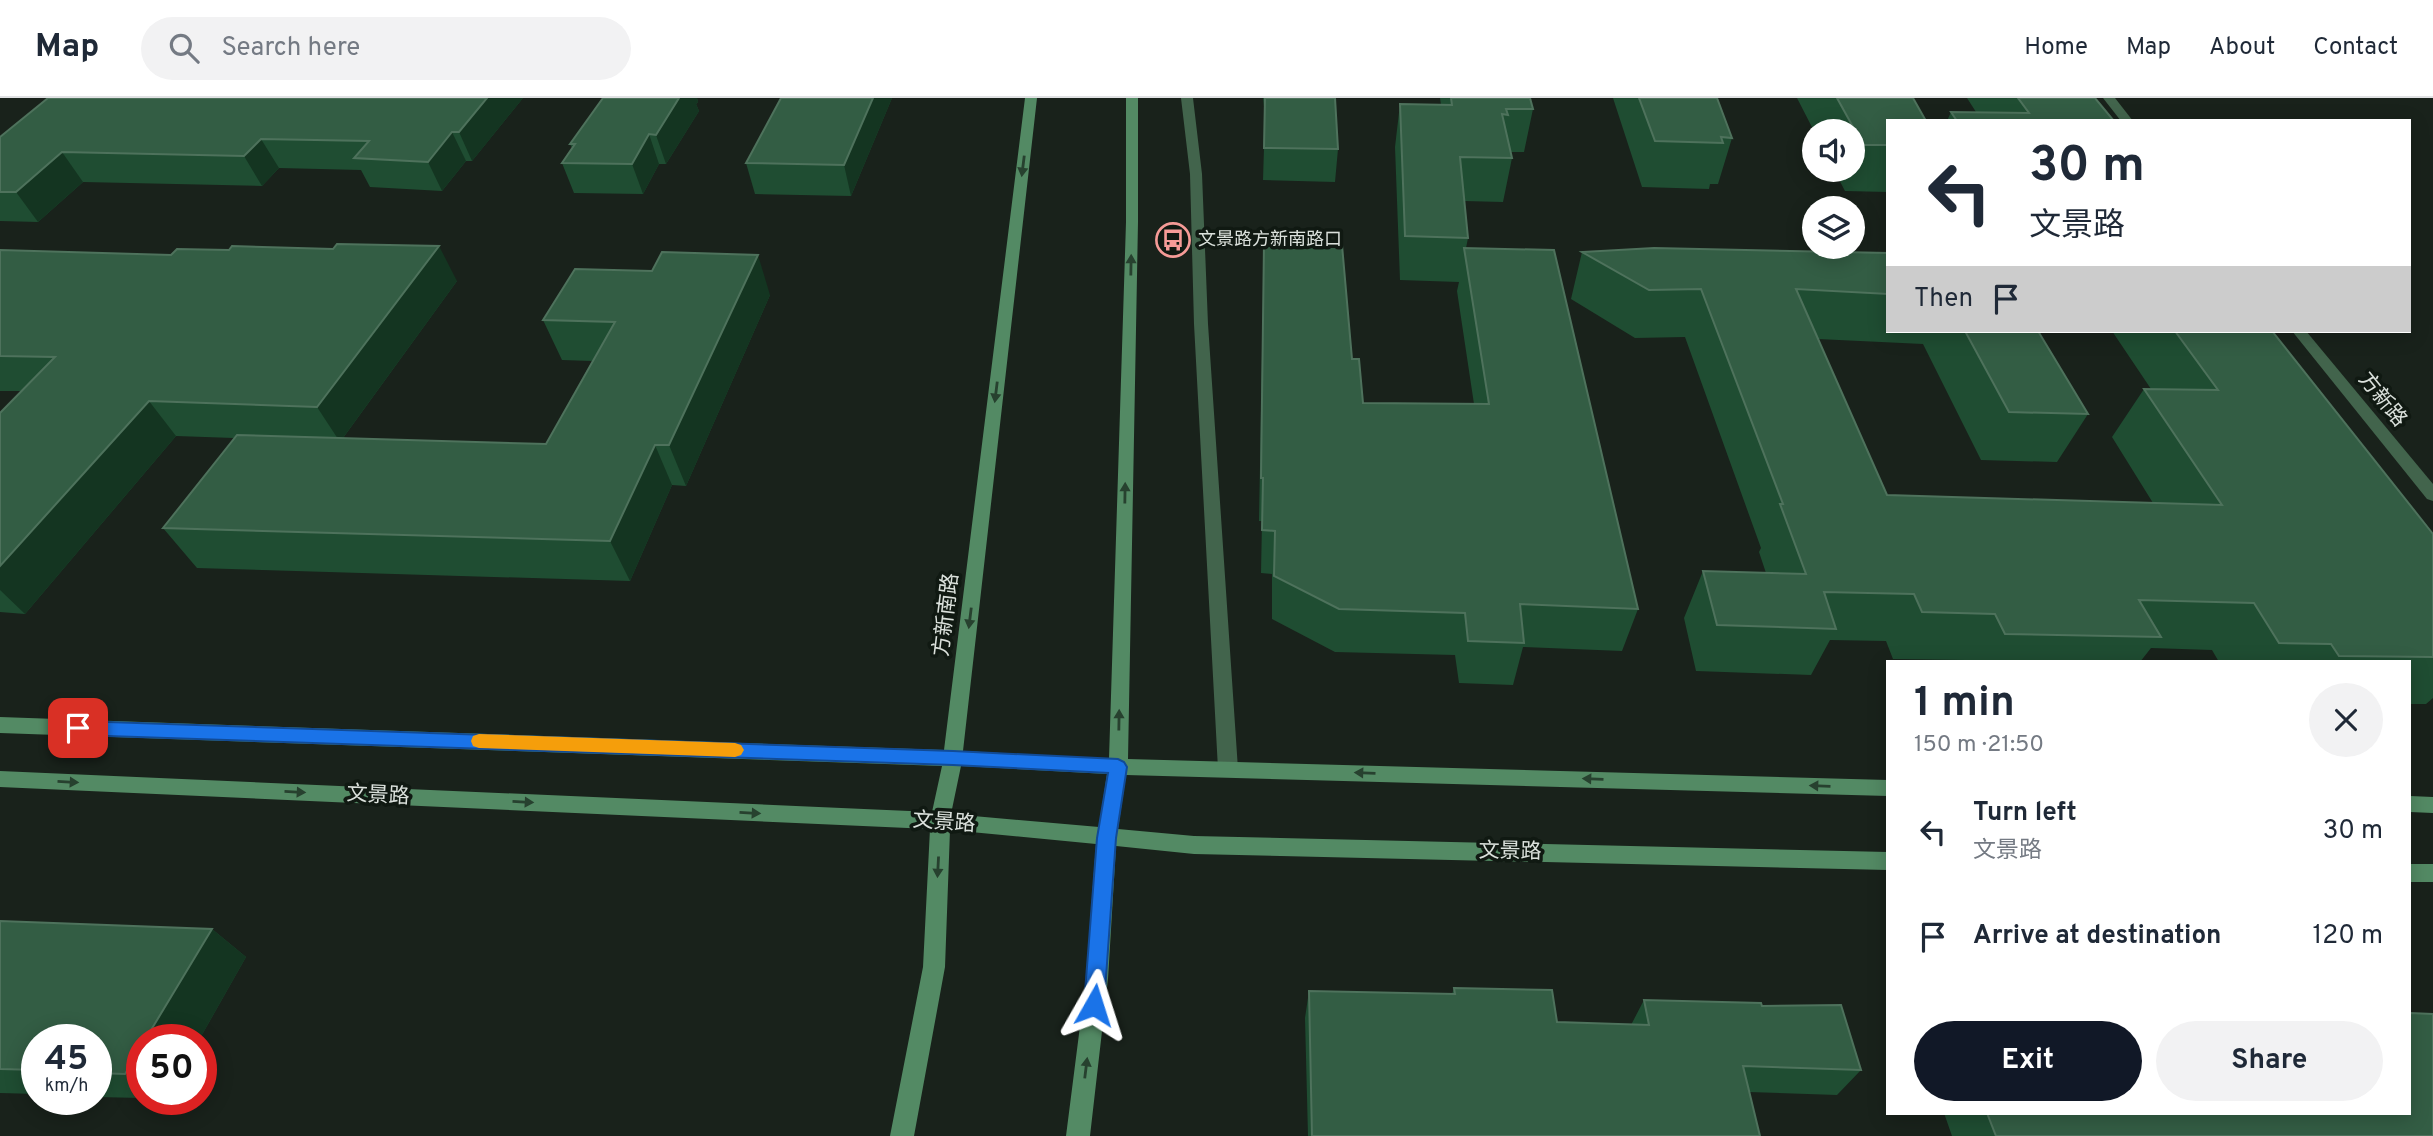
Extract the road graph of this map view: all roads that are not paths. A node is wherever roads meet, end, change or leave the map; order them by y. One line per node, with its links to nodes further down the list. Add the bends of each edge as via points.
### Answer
1 (1031, 98): 9 (main road, 方新南路, one-way to 9)
2 (1132, 98): 10 (main road, one-way to 2)
3 (1187, 98): 11 (street, via 1196,174)
4 (2109, 98): 5 (street)
5 (2125, 119)
6 (2301, 333): 7 (street, 方新路)
7 (2433, 495)
8 (0, 725): 9 (main road)
9 (953, 758): 10 (main road); 16 (main road, 方新南路)
10 (1118, 767): 11 (main road); 17 (main road)
11 (1228, 768): 13 (main road, one-way to 11)
12 (0, 779): 16 (main road, 文景路, one-way to 16)
13 (1886, 788)
14 (2411, 804): 15 (main road)
15 (2433, 805)
16 (940, 821): 17 (main road, 文景路); 21 (main road, 方新南路, one-way to 21, via 934,967)
17 (1107, 838): 18 (main road, 文景路, via 1194,845); 22 (main road, one-way to 17, via 1097,979)
18 (1886, 861)
19 (2411, 873): 20 (main road)
20 (2433, 873)
21 (902, 1136)
22 (1078, 1136)

